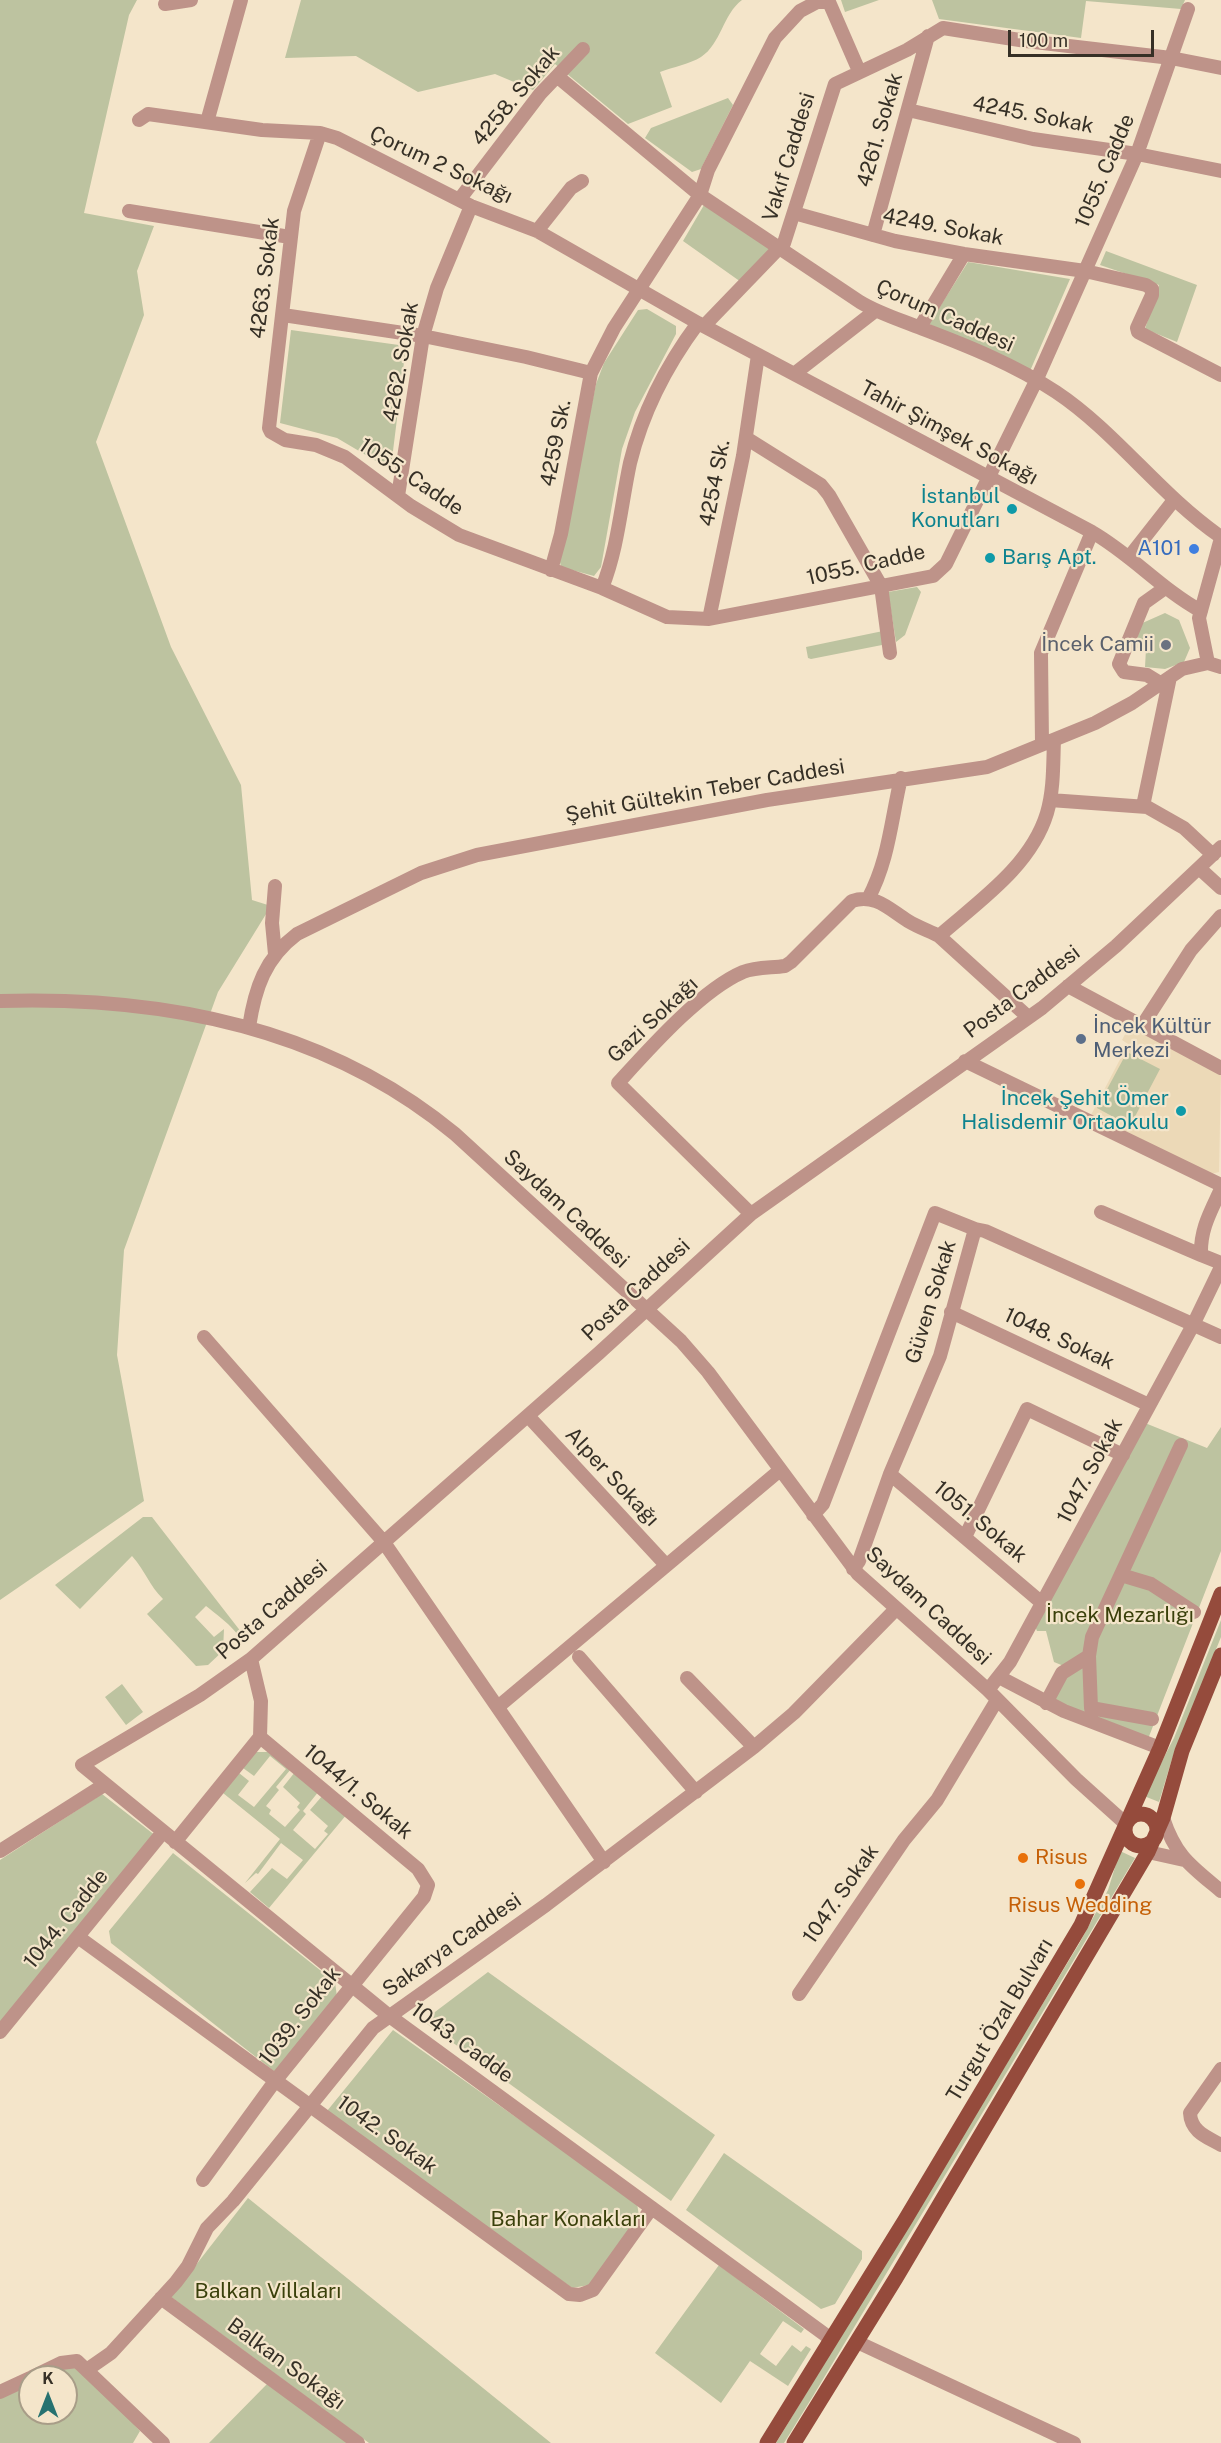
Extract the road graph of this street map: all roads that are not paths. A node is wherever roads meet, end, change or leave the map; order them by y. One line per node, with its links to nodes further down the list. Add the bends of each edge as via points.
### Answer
1 (191, 0): 3 (street)
2 (241, 0): 13 (street)
3 (165, 4)
4 (1188, 9): 7 (street, 1055. Cadde)
5 (928, 36): 7 (street, Vakıf Caddesi, via 936,30 951,28 1026,42); 9 (street, Vakıf Caddesi); 11 (street, 4261. Sokak)
6 (583, 49): 10 (street, 4258. Sokak)
7 (1171, 58): 8 (street, Vakıf Caddesi); 15 (street, 1055. Cadde)
8 (1221, 68)
9 (859, 71): 18 (street, 4259 Sk., via 829,2 817,2 801,11 771,45 708,171); 21 (street, Vakıf Caddesi, via 840,79 832,89)
10 (558, 77): 18 (street, Çorum Caddesi); 19 (street, 4258. Sokak, via 540,94)
11 (908, 110): 15 (street, 4245. Sokak, via 1033,139); 23 (street, 4261. Sokak)
12 (139, 120): 13 (street, Çorum 2 Sokağı, via 148,114)
13 (207, 122): 14 (street, Çorum 2 Sokağı)
14 (320, 133): 19 (street, Çorum 2 Sokağı); 24 (street, 4263. Sokak, via 294,211)
15 (1137, 154): 16 (street, 4245. Sokak); 27 (street, 1055. Cadde)
16 (1221, 171)
17 (582, 181): 22 (street, via 571,188)
18 (700, 195): 25 (street, Çorum Caddesi); 28 (street, 4259 Sk.)
19 (465, 203): 22 (street, Çorum 2 Sokağı); 33 (street, 4262. Sokak)
20 (129, 211): 24 (street)
21 (794, 213): 23 (street, 4249. Sokak); 25 (street, Vakıf Caddesi)
22 (537, 231): 28 (street, Çorum 2 Sokağı)
23 (873, 235): 26 (street, 4249. Sokak)
24 (290, 237): 30 (street, 4263. Sokak)
25 (781, 248): 29 (street, Çorum Caddesi); 31 (street, Vakıf Caddesi)
26 (964, 254): 27 (street, 4249. Sokak); 32 (street)
27 (1085, 271): 37 (street, 4249. Sokak, via 1152,289 1138,332); 38 (street, 1055. Cadde)
28 (640, 289): 31 (street, Çorum 2 Sokağı); 35 (street, 4259 Sk.)
29 (875, 311): 32 (street, Çorum Caddesi); 36 (street)
30 (283, 315): 33 (street); 39 (street, 4263. Sokak)
31 (701, 325): 34 (street, Tahir Şimşek Sokağı); 49 (street, Vakıf Caddesi, via 671,359 645,416 631,463 612,561)
32 (920, 327): 38 (street, Çorum Caddesi)
33 (423, 336): 35 (street); 42 (street, 4262. Sokak)
34 (758, 355): 36 (street, Tahir Şimşek Sokağı); 40 (street, 4254 Sk.)
35 (591, 373): 47 (street, 4259 Sk.)
36 (794, 374): 41 (street, Tahir Şimşek Sokağı)
37 (1221, 375)
38 (1036, 381): 41 (street, 1055. Cadde); 43 (street, Çorum Caddesi, via 1071,404)
39 (271, 432): 42 (street, 1055. Cadde, via 285,440 316,445 345,457)
40 (746, 438): 48 (street, via 821,485); 52 (street, 4254 Sk.)
41 (988, 478): 44 (street, Tahir Şimşek Sokağı); 48 (street, 1055. Cadde, via 946,564 933,576)
42 (398, 496): 47 (street, 1055. Cadde, via 459,535)
43 (1174, 500): 45 (street, Çorum Caddesi); 46 (street)
44 (1092, 532): 46 (street, Tahir Şimşek Sokağı); 56 (street, via 1041,652)
45 (1221, 537): 51 (street)
46 (1130, 556): 50 (street, Tahir Şimşek Sokağı)
47 (552, 570): 49 (street, 1055. Cadde)
48 (881, 586): 52 (street, 1055. Cadde); 53 (street)
49 (602, 588): 52 (street, 1055. Cadde, via 667,617)
50 (1166, 588): 51 (street, Tahir Şimşek Sokağı); 55 (street, via 1144,603 1119,664 1124,672)
51 (1201, 611): 54 (street, via 1200,627)
52 (709, 619)
53 (890, 653)
54 (1215, 665): 55 (street, Şehit Gültekin Teber Caddesi, via 1192,665)
55 (1165, 680): 56 (street, Şehit Gültekin Teber Caddesi, via 1095,723); 59 (street)
56 (1048, 742): 57 (street, Şehit Gültekin Teber Caddesi, via 987,767 950,775); 58 (street)
57 (901, 778): 64 (street, via 889,847); 67 (street, Şehit Gültekin Teber Caddesi, via 533,843 459,860 391,886 297,934)
58 (1050, 800): 59 (street); 66 (street, via 1041,827 1023,857)
59 (1143, 806): 60 (street)
60 (1217, 851): 61 (street, Posta Caddesi)
61 (1199, 868): 63 (street); 68 (street, Posta Caddesi)
62 (275, 886): 67 (street)
63 (1221, 888)
64 (868, 899): 66 (street); 77 (street, Gazi Sokağı, via 857,899 843,907 784,966 743,972 724,984 670,1027 618,1083)
65 (1221, 916): 71 (street, via 1191,950)
66 (939, 936): 70 (street)
67 (275, 954): 72 (street, Şehit Gültekin Teber Caddesi, via 258,981)
68 (1068, 986): 70 (street, Posta Caddesi); 71 (street)
69 (0, 1001): 72 (street, Saydam Caddesi, via 111,1004)
70 (1027, 1016): 73 (street, Posta Caddesi)
71 (1142, 1026): 74 (street)
72 (249, 1027): 81 (street, Saydam Caddesi, via 342,1060 412,1100 455,1134)
73 (965, 1061): 75 (street); 77 (street, Posta Caddesi)
74 (1221, 1068)
75 (1221, 1187): 79 (street, via 1203,1229)
76 (1101, 1212): 79 (street)
77 (752, 1214): 81 (street, Posta Caddesi)
78 (975, 1228): 82 (street, Güven Sokak); 83 (street, Güven Sokak); 92 (street, via 935,1213 823,1504)
79 (1201, 1255): 80 (street)
80 (1221, 1265): 83 (street, 1047. Sokak)
81 (645, 1309): 87 (street, Posta Caddesi); 90 (street, Saydam Caddesi, via 695,1356)
82 (951, 1312): 86 (street, 1048. Sokak); 91 (street, Güven Sokak, via 940,1356)
83 (1193, 1325): 85 (street, Güven Sokak); 86 (street, 1047. Sokak)
84 (204, 1337): 94 (street)
85 (1221, 1337)
86 (1149, 1405): 89 (street, 1047. Sokak)
87 (528, 1416): 94 (street, Posta Caddesi); 95 (street, Alper Sokağı)
88 (1180, 1445): 97 (street)
89 (1123, 1455): 93 (street, via 1027,1409); 99 (street, 1047. Sokak)
90 (779, 1470): 92 (street, Saydam Caddesi); 95 (street)
91 (890, 1474): 93 (street, 1051. Sokak); 96 (street, Güven Sokak)
92 (813, 1515): 96 (street, Saydam Caddesi)
93 (965, 1538): 99 (street, 1051. Sokak)
94 (383, 1541): 105 (street, Posta Caddesi); 110 (street)
95 (666, 1565): 110 (street)
96 (854, 1569): 100 (street, Saydam Caddesi)
97 (1121, 1575): 101 (street, via 1151,1584); 103 (street, via 1092,1637)
98 (1221, 1594): 114 (main road, Turgut Özal Bulvarı)
99 (1042, 1603): 106 (street, 1047. Sokak)
100 (896, 1609): 108 (street, Saydam Caddesi); 113 (street, Sakarya Caddesi)
101 (1194, 1612)
102 (1221, 1655): 118 (main road, Turgut Özal Bulvarı, via 1182,1751)
103 (1089, 1656): 109 (street, via 1062,1673); 111 (street, via 1090,1708)
104 (579, 1657): 117 (street)
105 (251, 1659): 112 (street, via 263,1717); 115 (street, Posta Caddesi, via 200,1695)
106 (999, 1677): 108 (street, 1047. Sokak); 109 (street, Saydam Caddesi)
107 (687, 1678): 113 (street)
108 (993, 1695): 119 (street, Saydam Caddesi); 131 (street, 1047. Sokak, via 936,1800 904,1840)
109 (1046, 1703): 114 (street, Saydam Caddesi)
110 (499, 1706): 126 (street)
111 (1152, 1719)
112 (260, 1737): 122 (street); 127 (street, 1044/1. Sokak, via 418,1869)
113 (754, 1748): 117 (street, Sakarya Caddesi)
114 (1160, 1748): 119 (main road, Turgut Özal Bulvarı)
115 (82, 1765): 116 (street, 1043. Cadde)
116 (104, 1785): 120 (street, 1043. Cadde); 123 (street)
117 (696, 1792): 126 (street, Sakarya Caddesi)
118 (1163, 1818): 121 (main road, Turgut Özal Bulvarı); 125 (street, via 1171,1843)
119 (1126, 1824): 121 (main road, via 1128,1839 1137,1845 1147,1844); 121 (main road, via 1137,1814 1148,1815 1157,1827); 141 (main road, Turgut Özal Bulvarı, via 1067,1951)
120 (163, 1832): 122 (street, 1043. Cadde); 129 (street, 1044. Cadde)
121 (1155, 1837): 124 (main road, Turgut Özal Bulvarı)
122 (175, 1842): 130 (street, 1043. Cadde)
123 (0, 1851)
124 (1148, 1852): 125 (street); 142 (main road, Turgut Özal Bulvarı)
125 (1184, 1860): 128 (street)
126 (604, 1862): 132 (street, Sakarya Caddesi)
127 (427, 1881): 130 (street, 1039. Sokak, via 424,1897)
128 (1221, 1891)
129 (78, 1937): 133 (street, 1044. Cadde); 135 (street, 1042. Sokak)
130 (351, 1985): 132 (street, 1043. Cadde); 135 (street, 1039. Sokak)
131 (799, 1994)
132 (388, 2015): 136 (street, Sakarya Caddesi, via 363,2038); 139 (street, 1043. Cadde)
133 (0, 2032)
134 (1221, 2069): 137 (street, via 1190,2113 1198,2132)
135 (275, 2081): 136 (street, 1042. Sokak); 138 (street, 1039. Sokak)
136 (308, 2104): 139 (street, 1042. Sokak, via 574,2296 593,2290); 140 (street, Sakarya Caddesi, via 207,2228 188,2266)
137 (1221, 2145)
138 (202, 2180)
139 (651, 2209): 141 (street, 1043. Cadde)
140 (161, 2298): 144 (street, Sakarya Caddesi, via 111,2352); 148 (street, Balkan Sokağı)
141 (831, 2339): 149 (main road, Turgut Özal Bulvarı)
142 (857, 2343): 150 (main road, Turgut Özal Bulvarı); 151 (street)
143 (60, 2365): 144 (street, via 77,2361)
144 (88, 2369): 147 (street)
145 (18, 2384): 146 (street)
146 (0, 2392)
147 (157, 2442)
148 (358, 2443)
149 (767, 2443)
150 (795, 2443)
151 (1074, 2443)

